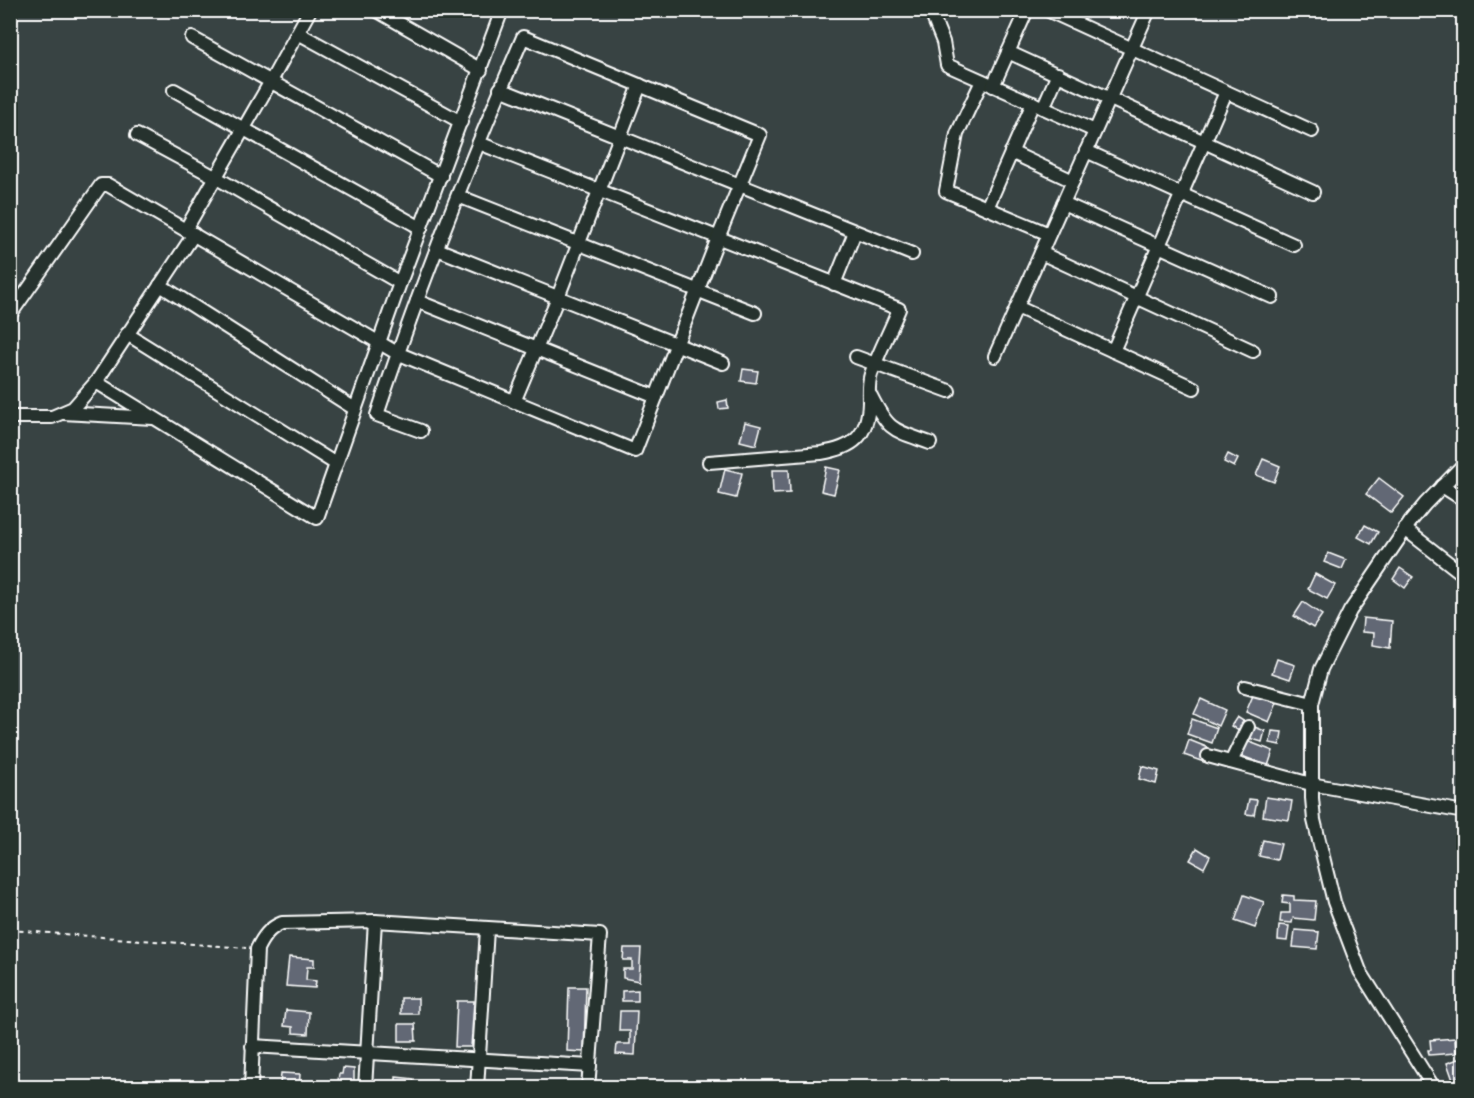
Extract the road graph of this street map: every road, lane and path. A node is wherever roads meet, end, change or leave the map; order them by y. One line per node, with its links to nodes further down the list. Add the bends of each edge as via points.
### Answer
1 (310, 10): 8 (street)
2 (376, 10): 12 (street)
3 (930, 10): 15 (street, via 947,65)
4 (1027, 10): 11 (street)
5 (1047, 10): 10 (street)
6 (1149, 10): 10 (street)
7 (499, 12): 12 (street)
8 (298, 33): 14 (street); 22 (street)
9 (192, 38): 14 (street)
10 (1132, 50): 19 (street); 20 (street)
11 (1008, 52): 13 (street); 15 (street)
12 (481, 70): 22 (street)
13 (1058, 74): 20 (street); 21 (street)
14 (271, 81): 23 (street); 32 (street)
15 (988, 83): 21 (street); 41 (street, via 957,135 946,191)
16 (640, 85): 17 (street, via 523,37); 27 (street); 35 (street, via 760,135)
17 (500, 89): 27 (street); 29 (street)
18 (174, 90): 23 (street)
19 (1226, 92): 25 (street); 28 (street)
20 (1109, 97): 24 (street); 28 (street)
21 (1038, 106): 24 (street); 31 (street)
22 (461, 122): 32 (street)
23 (243, 129): 33 (street); 42 (street)
24 (1095, 131): 30 (street)
25 (1312, 131)
26 (137, 135): 33 (street)
27 (620, 138): 35 (street); 36 (street)
28 (1204, 142): 37 (street); 38 (street)
29 (479, 143): 36 (street); 39 (street)
30 (1086, 151): 34 (street); 38 (street)
31 (1011, 152): 34 (street); 41 (street)
32 (441, 176): 42 (street)
33 (215, 177): 43 (street); 53 (street)
34 (1073, 181): 40 (street)
35 (739, 186): 44 (street); 46 (street)
36 (598, 190): 46 (street); 47 (street)
37 (1313, 192)
38 (1181, 194): 48 (street); 49 (street)
39 (458, 196): 47 (street); 50 (street)
40 (1063, 203): 45 (street); 49 (street)
41 (987, 208): 45 (street)
42 (421, 228): 53 (street)
43 (190, 231): 55 (street); 63 (street, via 104,184); 65 (street)
44 (855, 232): 52 (street); 54 (street)
45 (1049, 234): 51 (street)
46 (718, 238): 54 (street); 56 (street)
47 (578, 243): 56 (street); 57 (street)
48 (1294, 245)
49 (1159, 246): 58 (street); 59 (street)
50 (437, 249): 57 (street); 60 (street)
51 (1041, 253): 58 (street); 61 (street)
52 (912, 254)
53 (400, 283): 65 (street)
54 (834, 284): 74 (street, via 899,309)
55 (160, 285): 64 (street); 81 (street)
56 (697, 291): 62 (street); 66 (street)
57 (558, 297): 66 (street); 67 (street)
58 (1137, 297): 68 (street); 69 (street)
59 (1272, 297)
60 (417, 302): 67 (street); 70 (street)
61 (1017, 307): 68 (street); 71 (street)
62 (755, 313)
63 (10, 315)
64 (127, 334): 75 (street); 88 (street)
65 (380, 341): 70 (street); 81 (street)
66 (676, 345): 73 (street); 79 (street)
67 (536, 349): 79 (street); 80 (street)
68 (1113, 351): 76 (street)
69 (1253, 351)
70 (397, 353): 80 (street); 85 (street, via 377,415)
71 (995, 356)
72 (856, 357): 74 (street)
73 (723, 363)
74 (876, 364): 77 (street); 78 (street)
75 (96, 381): 82 (street, via 73,408); 84 (street)
76 (1194, 388)
77 (949, 391)
78 (869, 392): 86 (street, via 887,424); 87 (street, via 868,418 862,433 838,450)
79 (656, 397): 80 (street, via 635,451)
80 (514, 402)
81 (356, 408): 88 (street)
82 (62, 413): 83 (street, via 52,417); 84 (street)
83 (10, 417)
84 (155, 418): 88 (street, via 317,518)
85 (421, 431)
86 (930, 443)
87 (709, 462)
88 (336, 464)
89 (1464, 464): 90 (street)
90 (1442, 486): 91 (street); 92 (street)
91 (1464, 500)
92 (1405, 529): 93 (street); 95 (street, via 1350,611 1321,669)
93 (1464, 575)
94 (1245, 687): 95 (street)
95 (1312, 704): 99 (street)
96 (1248, 727): 98 (street)
97 (1208, 756): 98 (street)
98 (1231, 762): 99 (street)
99 (1311, 784): 100 (street); 109 (street, via 1314,820 1328,880 1360,970)
100 (1464, 812)
101 (375, 921): 102 (street); 104 (street, via 282,923 269,931); 106 (street)
102 (487, 929): 107 (street); 108 (street, via 600,935)
103 (10, 930): 104 (path)
104 (257, 949): 105 (street)
105 (252, 1046): 106 (street); 110 (street)
106 (366, 1054): 107 (street); 111 (street)
107 (478, 1059): 108 (street); 112 (street)
108 (590, 1066): 113 (street)
109 (1432, 1085)
110 (251, 1088)
111 (365, 1088)
112 (477, 1088)
113 (588, 1088)

